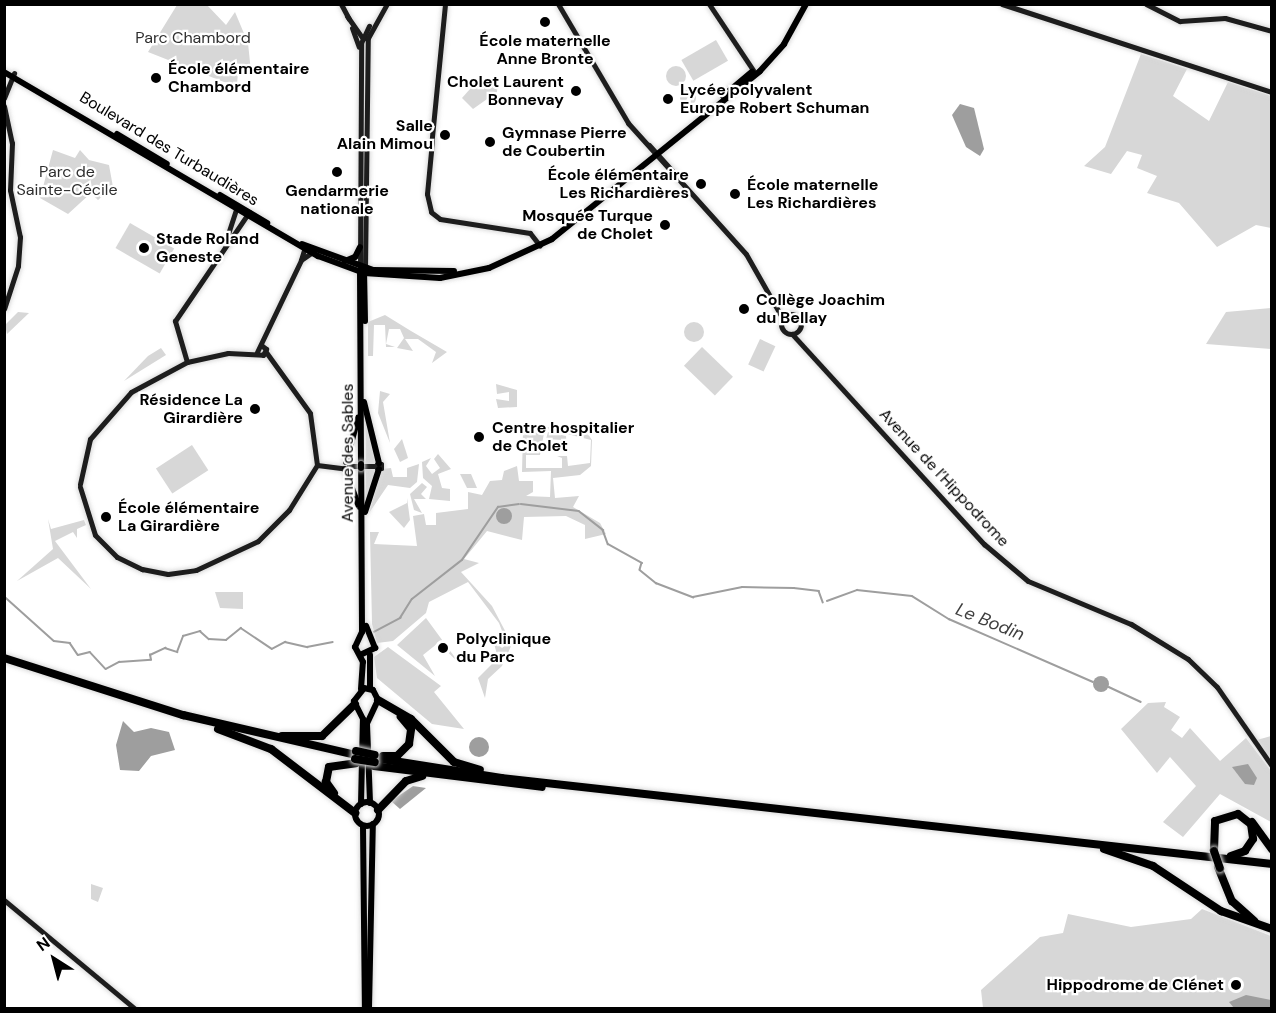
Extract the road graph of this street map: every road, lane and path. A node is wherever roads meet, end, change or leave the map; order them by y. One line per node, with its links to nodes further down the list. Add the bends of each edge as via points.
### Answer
1 (341, 4): 10 (main road)
2 (387, 4): 10 (main road)
3 (445, 4): 23 (main road, via 426,201 440,219 530,233)
4 (560, 4): 17 (main road); 17 (main road)
5 (709, 4): 12 (main road)
6 (804, 4): 12 (main road, via 781,42)
7 (1002, 4): 14 (main road)
8 (1146, 4): 9 (main road, via 1180,21 1225,18)
9 (1272, 31)
10 (362, 38): 24 (main road); 27 (main road, via 367,72)
11 (4, 70): 13 (main road)
12 (754, 73): 17 (main road)
13 (13, 75): 15 (main road); 18 (main road, Boulevard des Turbaudières); 20 (main road, Boulevard des Turbaudières)
14 (1272, 92)
15 (4, 98)
16 (4, 106): 31 (main road, via 12,142 10,190 20,237 18,266)
17 (654, 153): 23 (main road); 30 (main road, via 746,254)
18 (240, 204): 19 (main road, Boulevard des Turbaudières); 20 (main road)
19 (250, 210): 21 (main road); 25 (main road, Boulevard des Turbaudières)
20 (235, 212): 21 (main road, Boulevard des Turbaudières); 22 (main road)
21 (244, 217): 22 (main road); 25 (main road, Boulevard des Turbaudières)
22 (228, 236): 40 (main road, via 175,321)
23 (539, 244): 27 (main road, via 486,264 449,272); 28 (main road, via 470,273)
24 (360, 247): 26 (main road, via 354,259); 27 (main road)
25 (309, 251): 26 (main road, Boulevard des Turbaudières); 27 (main road, Boulevard des Turbaudières); 37 (main road, via 301,260)
26 (338, 260): 27 (main road, Boulevard des Turbaudières)
27 (362, 270): 28 (main road); 29 (main road, Avenue des Sables); 42 (main road, Avenue des Sables)
28 (383, 276): 29 (main road, via 370,279)
29 (364, 289): 41 (main road, Avenue des Sables)
30 (777, 300): 32 (main road); 33 (main road)
31 (4, 309)
32 (791, 314): 33 (main road); 34 (main road, via 800,320)
33 (783, 319): 35 (main road, via 783,330)
34 (799, 330): 35 (main road); 36 (main road, Avenue de l’Hippodrome)
35 (792, 334): 36 (main road, Avenue de l’Hippodrome)
36 (803, 341): 62 (main road, Avenue de l’Hippodrome, via 984,544 1028,581 1131,624 1188,659 1223,694)
37 (261, 345): 38 (main road); 39 (main road)
38 (257, 352): 39 (main road); 40 (main road)
39 (265, 353): 43 (main road, via 313,418)
40 (187, 362): 43 (main road, via 142,384 106,417 87,446 80,486 90,525 109,550 135,567 175,574 222,561 265,535 294,505)
41 (364, 402): 45 (main road, Avenue des Sables); 46 (main road)
42 (361, 409): 44 (main road); 45 (main road, Avenue des Sables)
43 (317, 465): 44 (main road)
44 (345, 466): 46 (main road); 47 (main road)
45 (363, 466): 47 (main road, Avenue des Sables)
46 (378, 466): 47 (main road)
47 (363, 512): 48 (main road, Avenue des Sables); 49 (main road, Avenue des Sables)
48 (361, 638): 49 (main road); 50 (main road, via 355,647)
49 (369, 638): 51 (main road, via 375,646)
50 (360, 655): 51 (main road); 53 (main road)
51 (370, 655): 54 (main road)
52 (4, 660): 57 (highway); 58 (highway)
53 (361, 689): 54 (main road); 56 (main road)
54 (370, 689): 55 (main road)
55 (374, 706): 56 (main road); 61 (highway, via 402,717 412,735 400,754); 64 (highway, via 411,719 453,762); 66 (main road)
56 (358, 707): 59 (highway, via 322,736); 67 (main road)
57 (183, 715): 59 (highway); 60 (highway)
58 (218, 729): 60 (highway); 67 (highway, via 271,749)
59 (282, 736): 60 (highway)
60 (356, 757): 61 (highway, bridge); 67 (highway, via 333,764 325,777 331,791)
61 (375, 760): 63 (highway); 64 (highway)
62 (1272, 766)
63 (437, 777): 64 (highway); 68 (highway, via 410,779)
64 (520, 782): 65 (highway)
65 (536, 783): 71 (highway); 73 (highway)
66 (370, 803): 67 (main road); 68 (main road)
67 (358, 808): 70 (main road)
68 (378, 810): 69 (main road)
69 (373, 824): 70 (main road); 78 (main road)
70 (363, 826): 78 (main road)
71 (1104, 849): 74 (highway); 76 (highway, via 1159,869 1221,911)
72 (1272, 850): 73 (highway, via 1247,816 1230,811 1209,827)
73 (1210, 852): 73 (highway, via 1211,832 1219,817 1234,813 1248,821 1253,836 1245,851); 74 (highway); 76 (highway, bridge, via 1236,907)
74 (1272, 866)
75 (4, 900): 77 (main road)
76 (1272, 928)
77 (134, 1008)
78 (367, 1008)

